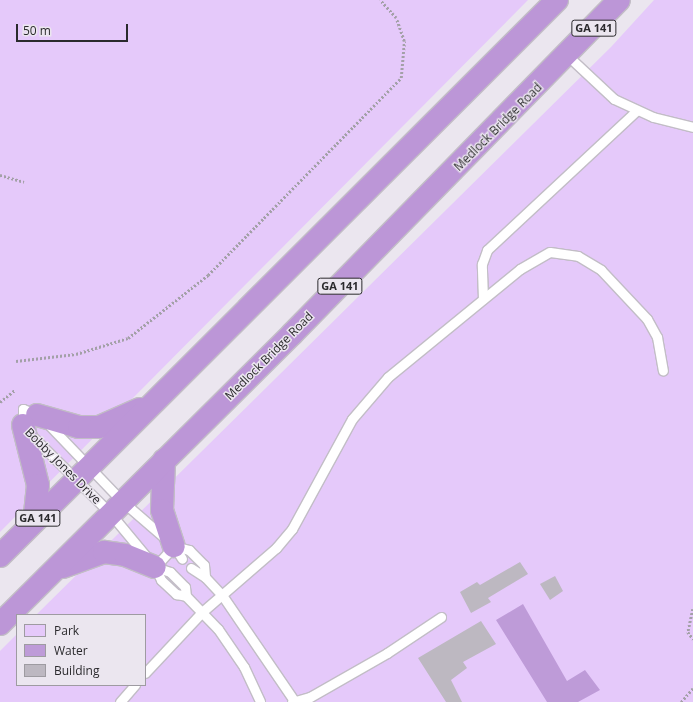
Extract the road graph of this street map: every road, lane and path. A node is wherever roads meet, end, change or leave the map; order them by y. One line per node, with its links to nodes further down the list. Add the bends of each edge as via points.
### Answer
1 (380, 0): 10 (path, via 396,18 404,41 401,78 208,275 128,338 76,354)
2 (557, 0): 13 (highway, GA 141)
3 (619, 0): 4 (highway, Medlock Bridge Road / GA 141)
4 (568, 56): 5 (lane, via 614,99); 16 (highway, Medlock Bridge Road / GA 141)
5 (637, 110): 6 (lane); 9 (lane, via 487,250 482,274)
6 (693, 127)
7 (0, 175): 8 (path)
8 (24, 182)
9 (483, 299): 11 (lane, via 520,269 550,252 578,256 601,270 647,319 657,337); 26 (lane, via 388,377 368,399 352,420 292,529 276,548)
10 (16, 361)
11 (663, 370)
12 (16, 390): 14 (path)
13 (157, 400): 15 (highway, via 99,428); 17 (highway, GA 141)
14 (0, 402)
15 (30, 420): 17 (lane, Bobby Jones Drive); 17 (lane, Bobby Jones Drive); 19 (highway, via 38,485)
16 (164, 460): 18 (highway, Medlock Bridge Road / GA 141); 20 (highway, via 162,510)
17 (84, 473): 18 (lane, Bobby Jones Drive); 18 (lane, Bobby Jones Drive); 19 (highway, GA 141)
18 (116, 507): 20 (lane, Bobby Jones Drive); 22 (lane, Bobby Jones Drive); 24 (highway, Medlock Bridge Road / GA 141)
19 (34, 522): 21 (highway, GA 141)
20 (178, 553): 22 (lane); 25 (lane, Bobby Jones Drive, via 195,556 204,565)
21 (0, 556)
22 (155, 566): 24 (highway, via 125,555 104,552 70,563); 28 (lane, Bobby Jones Drive, via 170,572 184,587 186,596)
23 (190, 568): 25 (lane, Bobby Jones Drive)
24 (46, 577): 30 (highway, Medlock Bridge Road / GA 141)
25 (205, 577): 26 (lane, Bobby Jones Drive)
26 (222, 594): 28 (lane); 37 (lane, Bobby Jones Drive)
27 (693, 609): 31 (path, via 688,632)
28 (202, 612): 32 (lane); 36 (lane, Bobby Jones Drive, via 231,645)
29 (442, 617): 37 (lane, via 387,654 310,697)
30 (0, 624)
31 (693, 639)
32 (146, 672)
33 (134, 686): 35 (lane)
34 (693, 688): 38 (path)
35 (120, 702)
36 (260, 702)
37 (294, 702)
38 (681, 702)

